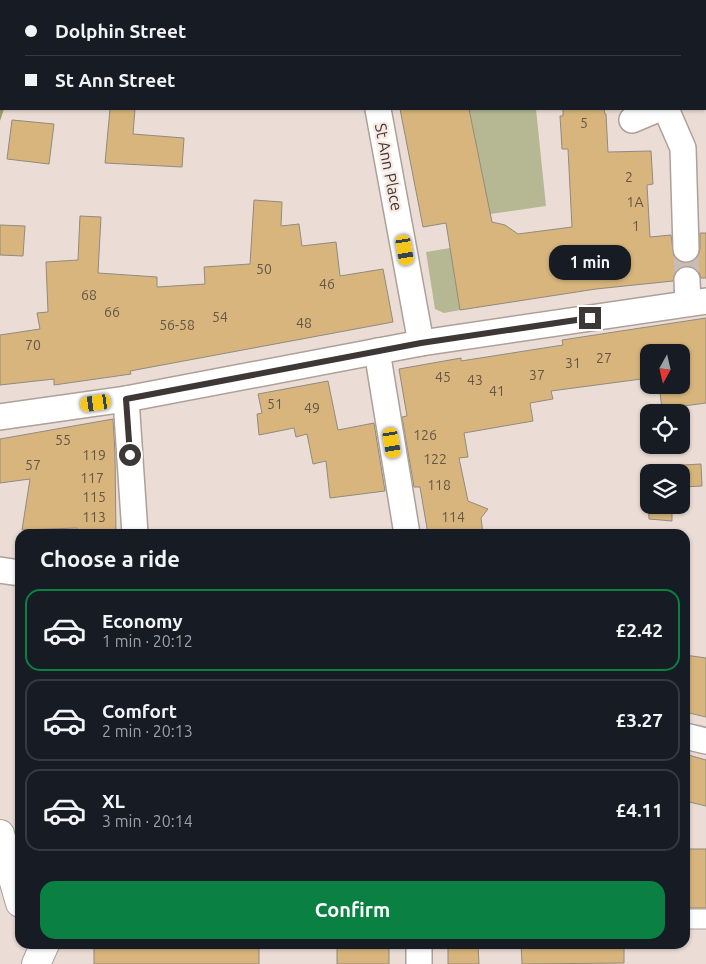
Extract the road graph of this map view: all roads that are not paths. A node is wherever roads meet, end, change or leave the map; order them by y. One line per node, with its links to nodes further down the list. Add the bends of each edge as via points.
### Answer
1 (378, 110): 7 (street, St Ann Place)
2 (656, 110): 4 (street)
3 (666, 110): 5 (street, via 683,148)
4 (632, 120)
5 (686, 250)
6 (694, 294): 7 (street)
7 (421, 343): 8 (street)
8 (376, 352): 9 (street); 12 (street)
9 (126, 399): 10 (street); 11 (street)
10 (0, 417)
11 (135, 529)
12 (406, 529)
13 (0, 570): 14 (street)
14 (15, 572)
15 (690, 737): 16 (street)
16 (706, 741)
17 (0, 834): 18 (highway)
18 (14, 888)
19 (690, 919): 20 (street)
20 (706, 919)
21 (30, 949): 24 (highway)
22 (42, 949): 24 (highway)
23 (419, 949): 25 (street)
24 (35, 964)
25 (420, 964)

